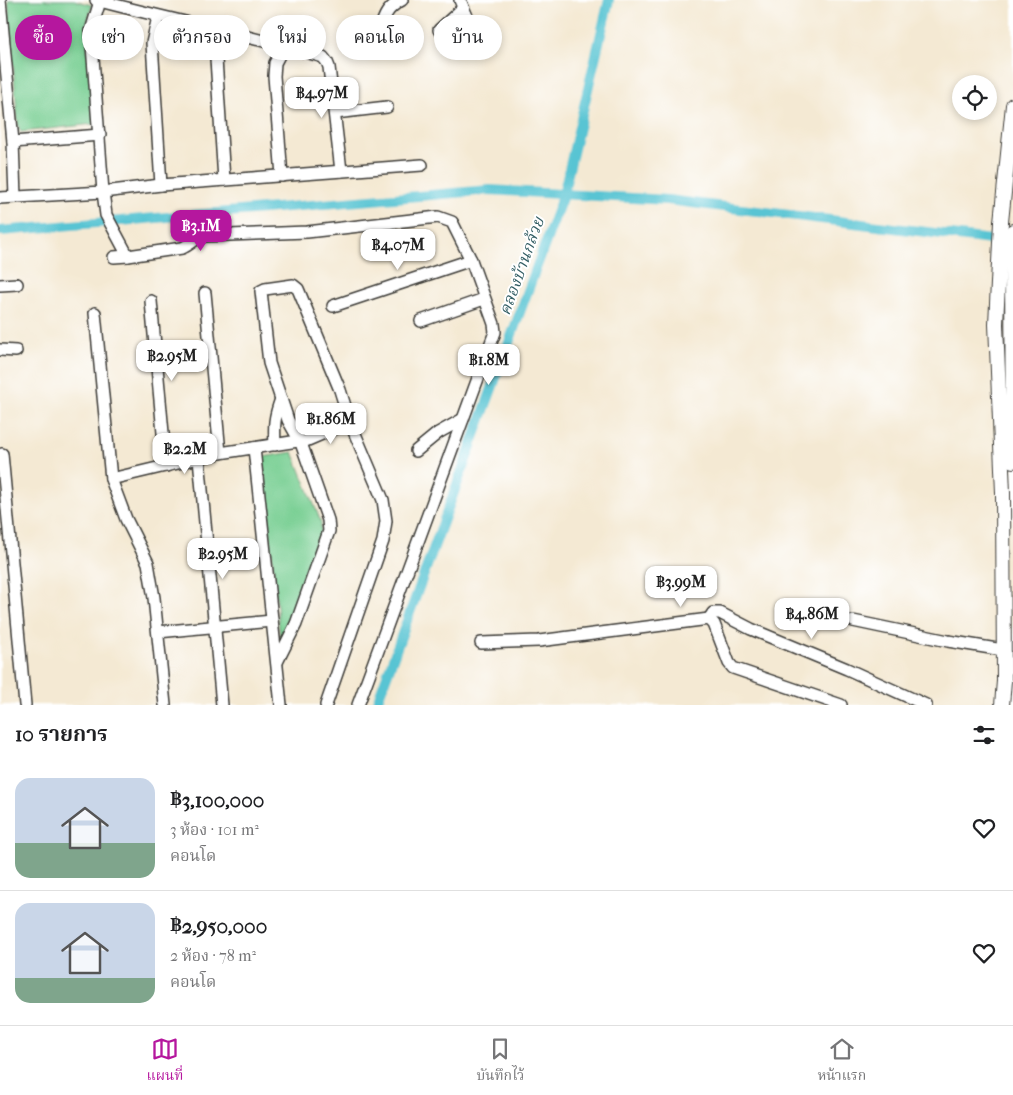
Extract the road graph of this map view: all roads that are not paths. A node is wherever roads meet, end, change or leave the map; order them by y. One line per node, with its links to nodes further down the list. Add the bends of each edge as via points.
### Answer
1 (0, 0): 16 (street)
2 (402, 0): 6 (street, via 392,5)
3 (98, 1): 5 (street); 15 (street, via 91,31)
4 (461, 4): 7 (street)
5 (154, 15)
6 (386, 15)
7 (452, 15)
8 (154, 34): 21 (street)
9 (216, 60): 20 (street)
10 (277, 60): 19 (street, via 274,76)
11 (325, 60): 14 (street, via 329,67)
12 (1013, 105): 29 (street, via 1001,222)
13 (387, 107): 14 (street)
14 (335, 113): 18 (street)
15 (100, 135): 16 (street); 22 (street)
16 (13, 142): 23 (street)
17 (422, 164): 18 (street)
18 (341, 171): 19 (street)
19 (282, 176): 20 (street)
20 (224, 180): 21 (street)
21 (161, 185): 22 (street)
22 (103, 192): 23 (street); 26 (street, via 106,215)
23 (15, 197): 24 (street)
24 (0, 198)
25 (1013, 231): 29 (street)
26 (128, 256): 27 (street); 28 (street, via 182,248 204,236 307,232 438,217 452,222)
27 (114, 258)
28 (470, 260): 33 (street); 35 (street)
29 (1005, 261): 50 (street); 54 (street, via 996,324)
30 (17, 284): 31 (street)
31 (0, 285)
32 (205, 293): 47 (street)
33 (484, 299): 37 (street); 41 (street, via 495,332)
34 (151, 301): 51 (street)
35 (333, 306)
36 (95, 313): 52 (street)
37 (421, 321)
38 (0, 350): 39 (street)
39 (16, 350)
40 (282, 399): 42 (street, via 269,363 261,293 265,289 293,286 298,288); 43 (street, via 288,420); 44 (street, via 275,415)
41 (463, 419): 46 (street); 68 (street)
42 (350, 422): 43 (street); 67 (street, via 383,500 386,522 384,540)
43 (300, 442): 44 (street); 62 (street, via 329,531 296,624)
44 (274, 445): 45 (street)
45 (254, 448): 47 (street); 56 (street)
46 (416, 451)
47 (220, 453): 49 (street)
48 (2, 454): 53 (street)
49 (199, 458): 51 (street); 58 (street)
50 (1013, 461)
51 (166, 466): 52 (street)
52 (111, 479): 59 (street, via 148,563)
53 (5, 537): 63 (street)
54 (1008, 539): 61 (street)
55 (709, 619): 60 (street, via 539,641); 69 (street, via 733,668); 70 (street, via 713,612 720,613)
56 (272, 621): 58 (street); 62 (street)
57 (853, 621): 61 (street)
58 (214, 626): 59 (street); 65 (street)
59 (158, 632): 64 (street)
60 (481, 643)
61 (1003, 650): 71 (street)
62 (277, 662): 66 (street)
63 (25, 705)
64 (165, 705)
65 (222, 705)
66 (281, 705)
67 (326, 705)
68 (358, 705)
69 (841, 705)
70 (926, 705)
71 (1002, 705)

